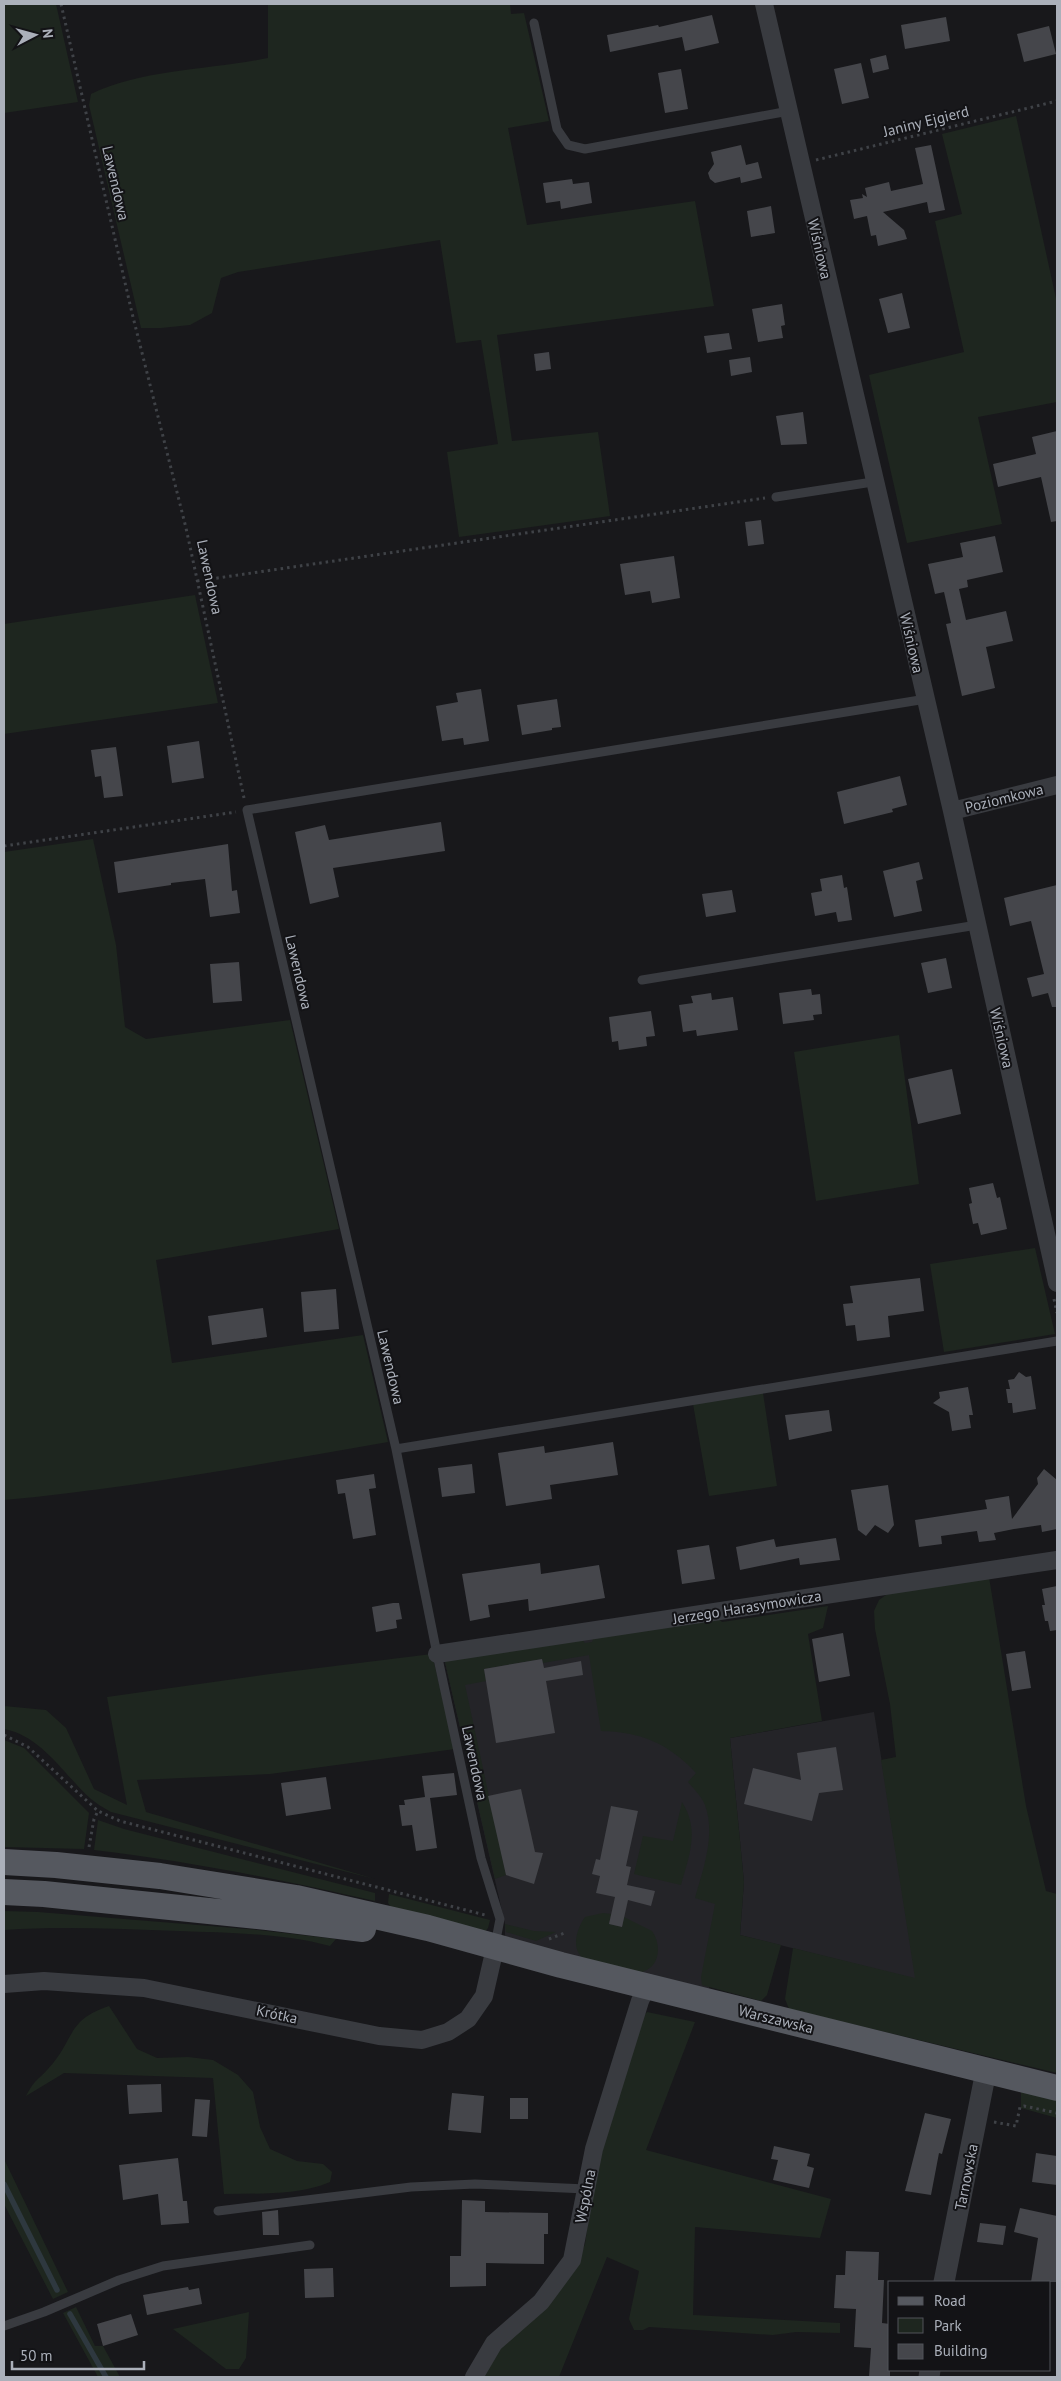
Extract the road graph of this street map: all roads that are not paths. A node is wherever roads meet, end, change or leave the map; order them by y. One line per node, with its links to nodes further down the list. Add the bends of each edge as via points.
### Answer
1 (764, 4): 3 (street, Wiśniowa)
2 (534, 23): 3 (lane, via 557,129 568,145 586,149)
3 (788, 111): 4 (street, Wiśniowa)
4 (874, 480): 5 (lane); 6 (street, Wiśniowa)
5 (776, 496)
6 (926, 700): 8 (street, Wiśniowa); 13 (lane, Lawendowa, via 247,810)
7 (1057, 785): 8 (street, Poziomkowa)
8 (952, 811): 9 (street, Wiśniowa)
9 (977, 925): 10 (lane); 11 (street, Wiśniowa)
10 (642, 980)
11 (1057, 1284)
12 (1057, 1341): 13 (lane)
13 (396, 1449): 15 (lane, Lawendowa)
14 (1057, 1560): 15 (street, Jerzego Harasymowicza)
15 (437, 1654): 18 (lane, Lawendowa, via 481,1858 500,1919)
16 (4, 1862): 18 (main road, via 208,1882 361,1912)
17 (4, 1892): 18 (main road, via 267,1916)
18 (495, 1948): 19 (street, Krótka, via 484,1996 468,2019 448,2032 422,2040 379,2036 144,1988 44,1981); 20 (main road, Warszawska)
19 (4, 1984)
20 (647, 1986): 21 (main road, Warszawska); 23 (street, Wspólna, via 594,2150)
21 (986, 2071): 22 (main road, Warszawska); 26 (street, Tarnowska)
22 (1057, 2088)
23 (586, 2189): 24 (lane, via 475,2184 412,2187); 28 (street, Wspólna, via 572,2260 541,2302 494,2344)
24 (218, 2211)
25 (310, 2246): 27 (lane, via 163,2266)
26 (944, 2281)
27 (4, 2326)
28 (474, 2377)

